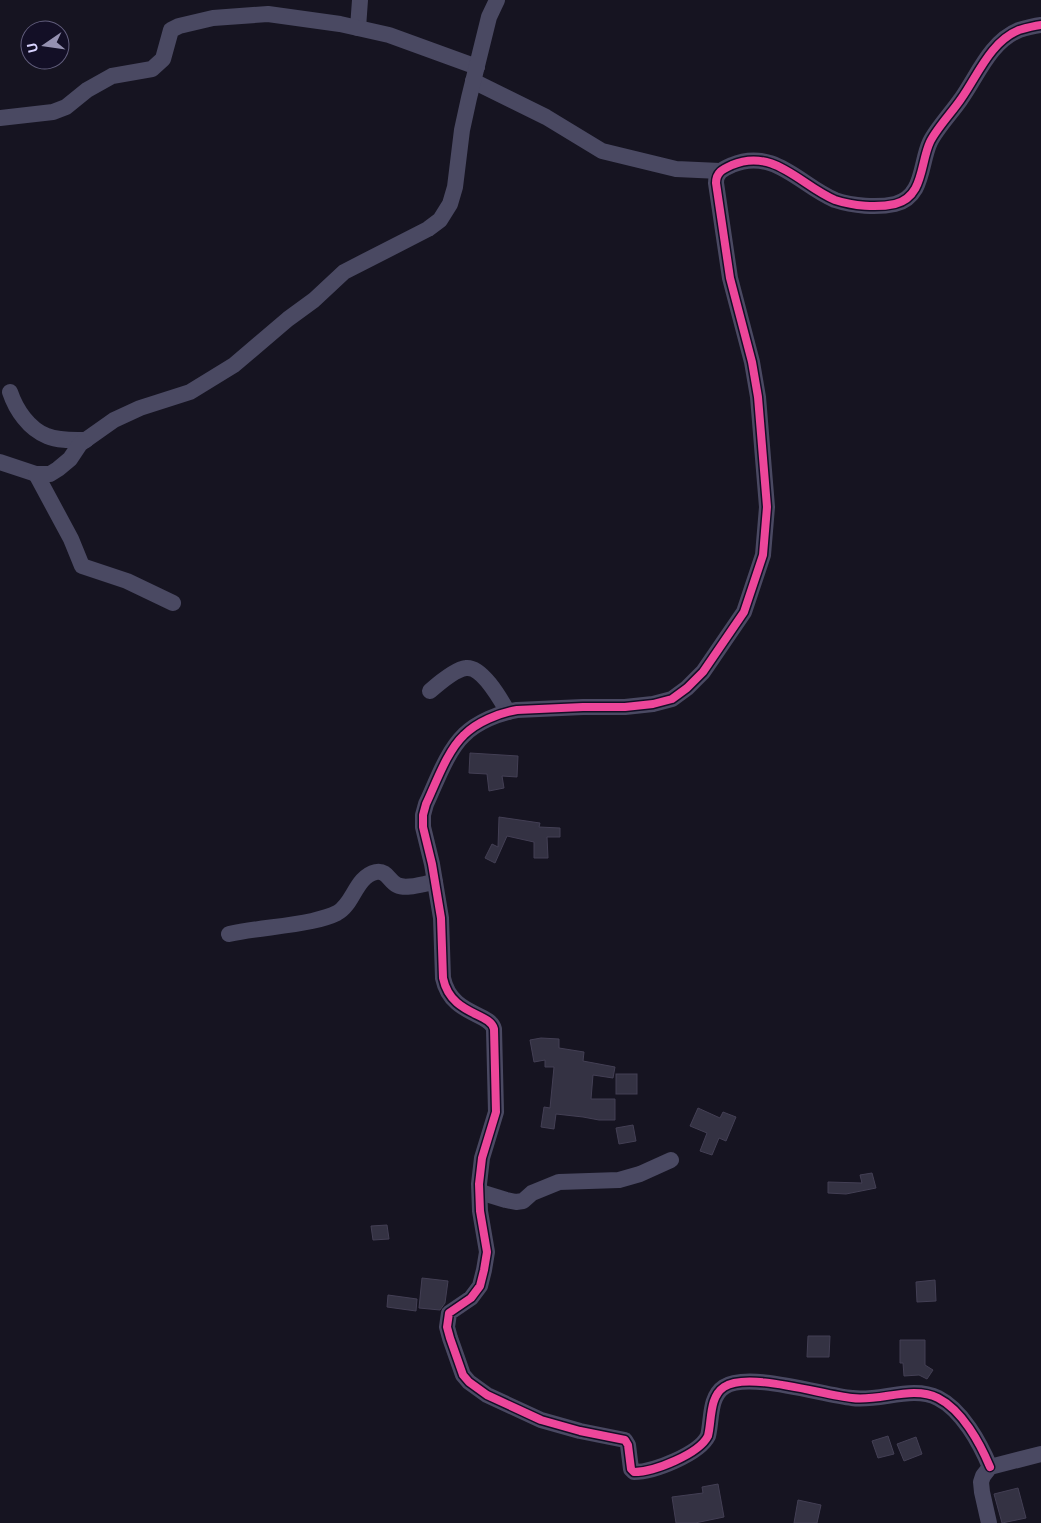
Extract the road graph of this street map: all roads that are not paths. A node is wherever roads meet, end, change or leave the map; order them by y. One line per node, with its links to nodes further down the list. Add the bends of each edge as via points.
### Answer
1 (360, 0): 4 (street)
2 (497, 0): 5 (street, via 489,17)
3 (1041, 25): 7 (street, via 1019,30 990,54 931,139 920,177 912,195 904,201 884,206 835,200 791,172 758,160 737,163)
4 (358, 28): 5 (street, via 389,35); 6 (street, via 268,14 213,18 179,26 171,30 162,60 152,70 112,76 66,107 53,112)
5 (475, 74): 7 (street, via 602,151 676,168); 9 (street, via 462,130 455,188 440,220 428,230 344,272 234,365 190,392 114,420)
6 (0, 118)
7 (720, 171): 14 (street, via 716,178 720,220 758,396 767,507 763,555 744,612 703,672 672,699 625,707)
8 (10, 392): 9 (street, via 16,408 39,432 63,440)
9 (86, 440): 11 (street, via 58,469 50,474)
10 (0, 462): 11 (street)
11 (36, 474): 12 (street, via 82,566 127,581)
12 (172, 603)
13 (430, 691): 14 (street, via 459,671 474,669)
14 (508, 712): 15 (street, via 464,734 448,758 426,804 423,827)
15 (435, 882): 16 (street, via 396,885 383,872 377,872 366,876 340,911 331,916 285,927); 18 (street, via 441,918 445,988 460,1006 490,1022 494,1030 496,1112 482,1158)
16 (229, 934)
17 (671, 1160): 18 (street, via 619,1180 559,1182 532,1193 523,1201 506,1200)
18 (480, 1192): 20 (street, via 486,1252 484,1270 480,1286 471,1298 449,1313 447,1327 463,1375 487,1395 541,1420 625,1440 634,1472 648,1470 697,1449 708,1436 714,1401 723,1387 730,1384 763,1381 854,1399 928,1394 949,1405 961,1418 981,1445)
19 (1041, 1454): 20 (street)
20 (990, 1467): 21 (street, via 981,1482)
21 (989, 1523)

